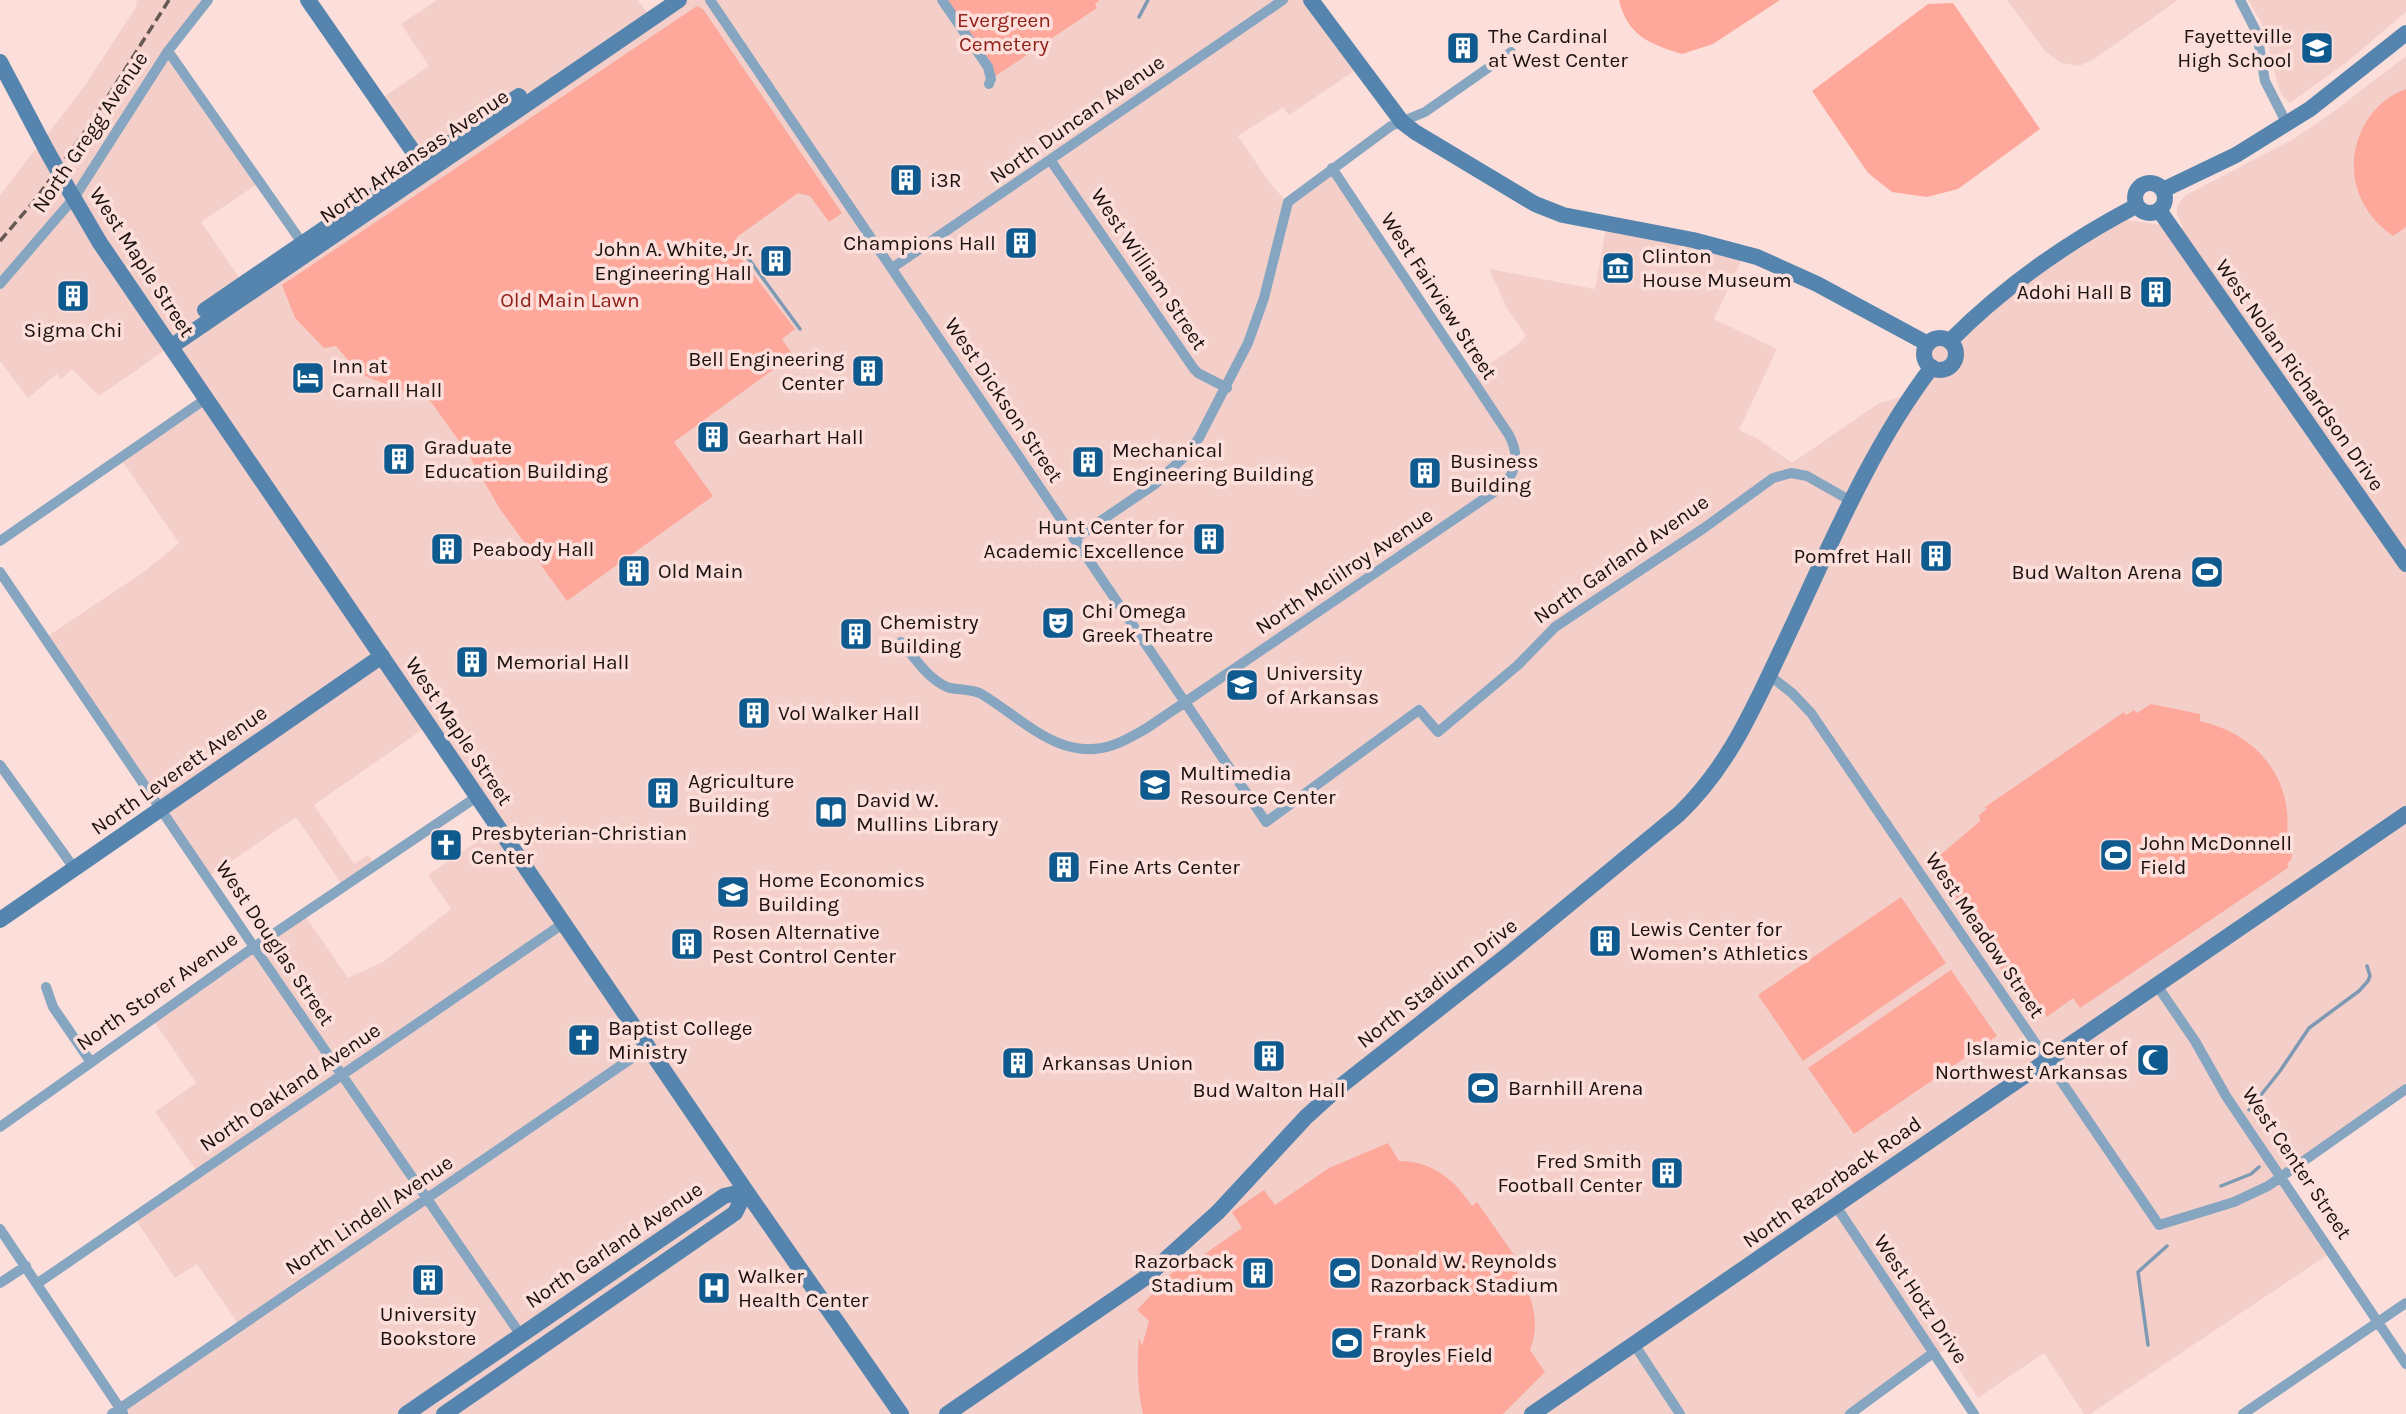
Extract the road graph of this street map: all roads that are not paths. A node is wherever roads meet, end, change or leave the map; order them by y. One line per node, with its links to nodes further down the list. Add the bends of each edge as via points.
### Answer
1 (208, 0): 11 (street, North Gregg Avenue)
2 (308, 0): 18 (street)
3 (660, 0): 18 (street, North Arkansas Avenue)
4 (680, 0): 18 (street, North Arkansas Avenue)
5 (710, 0): 25 (street, West Dickson Street)
6 (942, 0): 14 (street, via 988,67)
7 (1283, 0): 17 (street, North Duncan Avenue)
8 (1311, 0): 15 (street)
9 (2240, 0): 16 (street, via 2257,33 2265,81)
10 (2406, 33): 16 (street)
11 (168, 51): 21 (street, North Gregg Avenue); 24 (street)
12 (1511, 52): 15 (street)
13 (0, 62): 21 (street, West Maple Street, bridge)
14 (989, 84)
15 (1402, 122): 19 (street); 29 (street, via 1535,204 1563,215 1757,257)
16 (2287, 124): 20 (street)
17 (1051, 161): 25 (street, North Duncan Avenue); 31 (street, West William Street, via 1194,369)
18 (424, 168): 24 (street, North Arkansas Avenue)
19 (1332, 168): 31 (street, via 1288,202 1264,298); 33 (street, West Fairview Street, via 1514,445)
20 (2163, 190): 22 (street, via 2145,183 2135,192); 23 (street, via 2165,201)
21 (70, 191): 26 (street, North Gregg Avenue); 27 (street, West Maple Street, via 100,243)
22 (2136, 206): 23 (street, via 2149,213); 28 (street, via 2053,256)
23 (2159, 210): 37 (street, West Nolan Richardson Drive)
24 (306, 248): 27 (street, North Arkansas Avenue)
25 (892, 268): 35 (street, West Dickson Street)
26 (0, 284)
27 (169, 341): 32 (street, West Maple Street)
28 (1950, 341): 29 (street, via 1938,338); 30 (street, via 1956,351 1953,363 1944,369)
29 (1928, 344): 30 (street, via 1925,357)
30 (1932, 367): 34 (street, North Stadium Drive, via 1910,395)
31 (1227, 388): 35 (street, via 1184,458 1155,484)
32 (207, 398): 36 (street); 40 (street, West Maple Street)
33 (1516, 465): 42 (street, North McIilroy Avenue, via 1503,486)
34 (1852, 501): 41 (street, North Stadium Drive); 47 (street, North Garland Avenue, via 1807,477 1791,473 1773,478 1555,626 1518,665 1438,732 1419,710)
35 (1074, 540): 42 (street, West Dickson Street)
36 (0, 541)
37 (2406, 564)
38 (0, 572): 45 (street, West Douglas Street)
39 (901, 642): 42 (street, North McIilroy Avenue, via 931,677 947,687 981,693 1061,745 1085,749 1111,746)
40 (383, 656): 44 (street, West Maple Street); 45 (street, North Leverett Avenue)
41 (1769, 676): 55 (street, West Meadow Street, via 1811,713); 78 (street, North Stadium Drive, via 1725,760 1679,814 1337,1089 1218,1212 1145,1278)
42 (1186, 702): 47 (street, West Dickson Street)
43 (0, 765): 48 (street)
44 (478, 796): 50 (street, West Maple Street); 51 (street, North Storer Avenue)
45 (159, 808): 48 (street, North Leverett Avenue); 51 (street, West Douglas Street)
46 (2406, 814): 52 (street, North Razorback Road)
47 (1266, 822)
48 (74, 868): 49 (street, North Leverett Avenue)
49 (0, 920)
50 (564, 923): 54 (street, West Maple Street); 57 (street, North Oakland Avenue)
51 (254, 947): 56 (street, North Storer Avenue); 57 (street, West Douglas Street)
52 (2156, 984): 55 (street, North Razorback Road); 60 (street, West Center Street)
53 (46, 987): 56 (street, via 53,1007)
54 (648, 1047): 61 (street, West Maple Street); 62 (street, North Lindell Avenue)
55 (2047, 1059): 60 (street, West Meadow Street, via 2159,1225 2234,1202); 63 (street, North Razorback Road)
56 (90, 1061): 59 (street, North Storer Avenue)
57 (342, 1074): 62 (street, West Douglas Street); 67 (street, North Oakland Avenue)
58 (2406, 1089): 60 (street)
59 (0, 1127)
60 (2279, 1177): 69 (street, West Center Street)
61 (746, 1191): 70 (street, North Garland Avenue, via 724,1196); 76 (street, North Garland Avenue, via 735,1213); 77 (street, West Maple Street)
62 (427, 1199): 70 (street, West Douglas Street); 74 (street, North Lindell Avenue)
63 (1836, 1206): 71 (street, North Razorback Road); 72 (street, West Hotz Drive)
64 (0, 1229): 65 (street)
65 (26, 1266): 66 (street); 67 (street)
66 (0, 1283)
67 (38, 1283): 74 (street)
68 (2406, 1303): 69 (street)
69 (2378, 1322): 73 (street, West Center Street); 83 (street)
70 (520, 1334): 75 (street, North Garland Avenue)
71 (1634, 1344): 79 (street, North Razorback Road); 80 (street)
72 (1933, 1353): 81 (street); 82 (street, West Hotz Drive)
73 (2406, 1364)
74 (118, 1412)
75 (407, 1414)
76 (444, 1414)
77 (901, 1414)
78 (947, 1414)
79 (1532, 1414)
80 (1680, 1414)
81 (1850, 1414)
82 (1974, 1414)
83 (2243, 1414)

